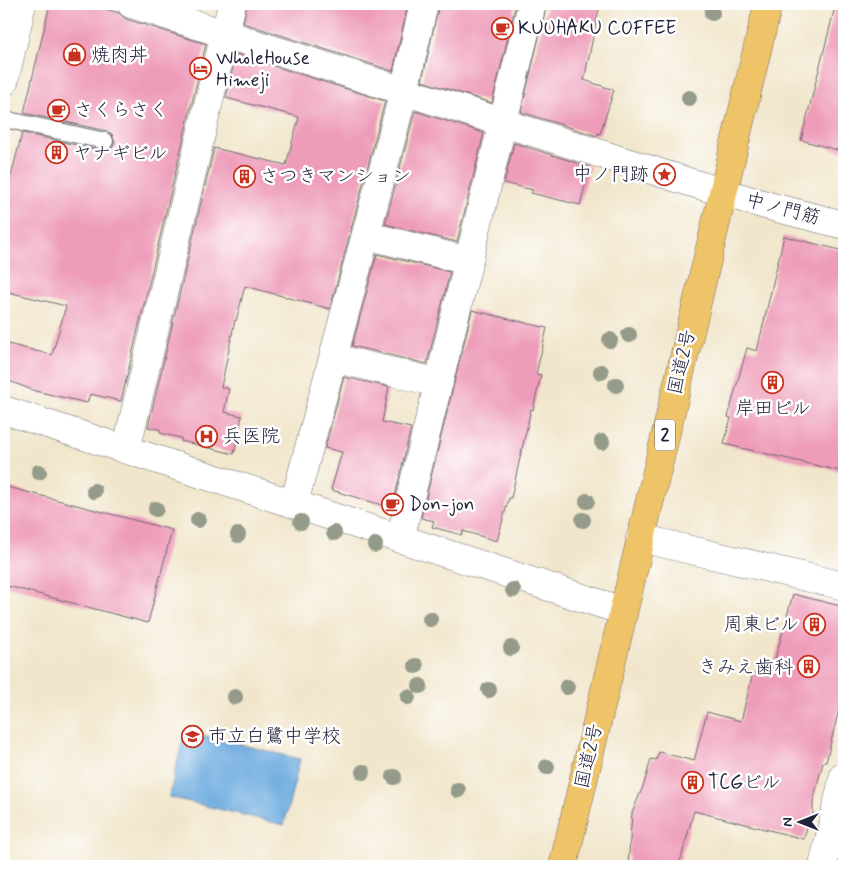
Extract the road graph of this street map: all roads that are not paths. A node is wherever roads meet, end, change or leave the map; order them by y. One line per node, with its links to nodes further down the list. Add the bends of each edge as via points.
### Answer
1 (22, 4): 8 (street)
2 (131, 4): 7 (street, 中ノ門筋)
3 (232, 4): 7 (street)
4 (424, 4): 9 (street)
5 (532, 4): 11 (street)
6 (768, 4): 13 (highway, 国道2号 / 2)
7 (224, 34): 9 (street, 中ノ門筋); 20 (street)
8 (4, 82)
9 (404, 91): 11 (street, 中ノ門筋); 15 (street)
10 (4, 118): 12 (lane)
11 (502, 122): 13 (street, 中ノ門筋); 16 (street)
12 (105, 141)
13 (723, 192): 14 (street, 中ノ門筋); 22 (highway, 国道2号 / 2)
14 (844, 225)
15 (366, 235): 16 (street); 17 (street)
16 (468, 261): 18 (street)
17 (333, 358): 18 (street); 21 (street)
18 (438, 383): 23 (street)
19 (4, 410): 20 (street)
20 (126, 450): 21 (street)
21 (294, 504): 23 (street)
22 (640, 538): 24 (street); 25 (highway, 国道2号 / 2)
23 (400, 539): 25 (street)
24 (844, 586)
25 (623, 611): 27 (highway, 国道2号 / 2)
26 (844, 775): 28 (street)
27 (563, 866)
28 (823, 866)

